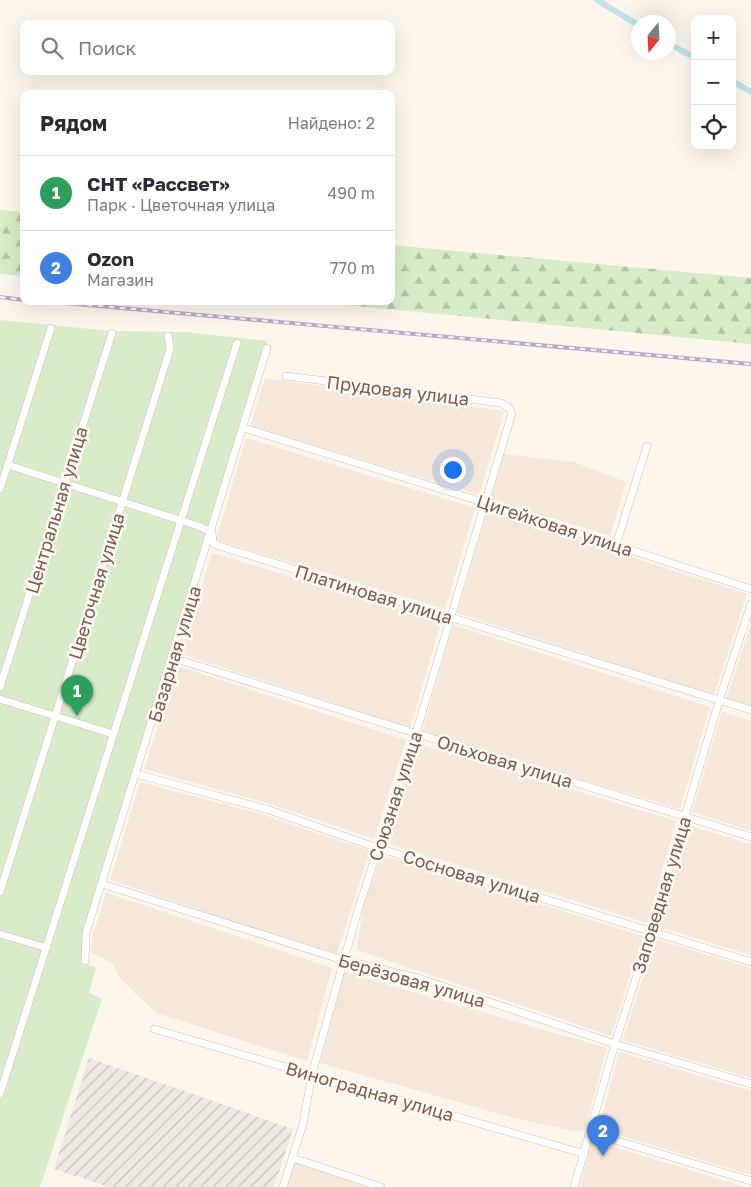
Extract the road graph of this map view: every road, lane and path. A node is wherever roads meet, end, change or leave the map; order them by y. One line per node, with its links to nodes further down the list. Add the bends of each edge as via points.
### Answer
1 (51, 328): 10 (street)
2 (112, 332): 11 (street, Центральная улица)
3 (168, 336): 13 (street, Цветочная улица, via 170,349)
4 (237, 343): 15 (street)
5 (267, 348): 8 (street, Базарная улица)
6 (286, 376): 7 (street, Прудовая улица, via 500,403)
7 (509, 408): 14 (street, Союзная улица, via 512,413)
8 (244, 428): 14 (street, Цигейковая улица); 16 (street, Базарная улица)
9 (647, 446): 17 (street)
10 (8, 465): 11 (street, Платиновая улица); 12 (street)
11 (64, 483): 13 (street, Платиновая улица); 22 (street, Центральная улица)
12 (0, 489)
13 (123, 501): 15 (street, Платиновая улица); 26 (street, Цветочная улица)
14 (486, 502): 17 (street, Цигейковая улица); 20 (street, Союзная улица)
15 (181, 520): 16 (street, Платиновая улица); 28 (street)
16 (212, 532): 20 (street, Платиновая улица, via 216,545); 21 (street, Базарная улица)
17 (616, 545): 18 (street, Цигейковая улица)
18 (751, 588)
19 (751, 604): 24 (street, Заповедная улица)
20 (449, 617): 24 (street, Платиновая улица); 27 (street, Союзная улица)
21 (173, 658): 27 (street, Ольховая улица); 29 (street, Базарная улица)
22 (0, 687)
23 (0, 699): 26 (street)
24 (719, 700): 25 (street, Платиновая улица); 30 (street, Заповедная улица)
25 (751, 710)
26 (56, 716): 28 (street); 34 (street, Цветочная улица)
27 (416, 733): 30 (street, Ольховая улица); 32 (street, Союзная улица)
28 (113, 734): 37 (street)
29 (136, 774): 32 (street, Сосновая улица, via 266,809); 33 (street, Базарная улица)
30 (684, 817): 31 (street, Ольховая улица); 35 (street, Заповедная улица)
31 (751, 837)
32 (378, 848): 35 (street, Сосновая улица); 38 (street, Союзная улица)
33 (102, 884): 38 (street, Берёзовая улица); 39 (street, Базарная улица, via 86,934)
34 (0, 892)
35 (651, 931): 40 (street, Сосновая улица); 42 (street, Заповедная улица)
36 (0, 934): 37 (street)
37 (47, 948): 45 (street)
38 (344, 960): 42 (street, Берёзовая улица, via 421,979); 43 (street, Союзная улица)
39 (85, 961)
40 (751, 962)
41 (154, 1029): 43 (street, Виноградная улица)
42 (615, 1044): 44 (street, Берёзовая улица); 46 (street, Заповедная улица)
43 (312, 1074): 47 (street, Виноградная улица); 48 (street, Союзная улица)
44 (751, 1084)
45 (0, 1094)
46 (591, 1133): 47 (street, Заповедная улица); 49 (street)
47 (584, 1154): 52 (street, Заповедная улица)
48 (293, 1158): 50 (street, Союзная улица); 51 (street)
49 (751, 1181)
50 (283, 1187)
51 (381, 1187)
52 (574, 1187)

